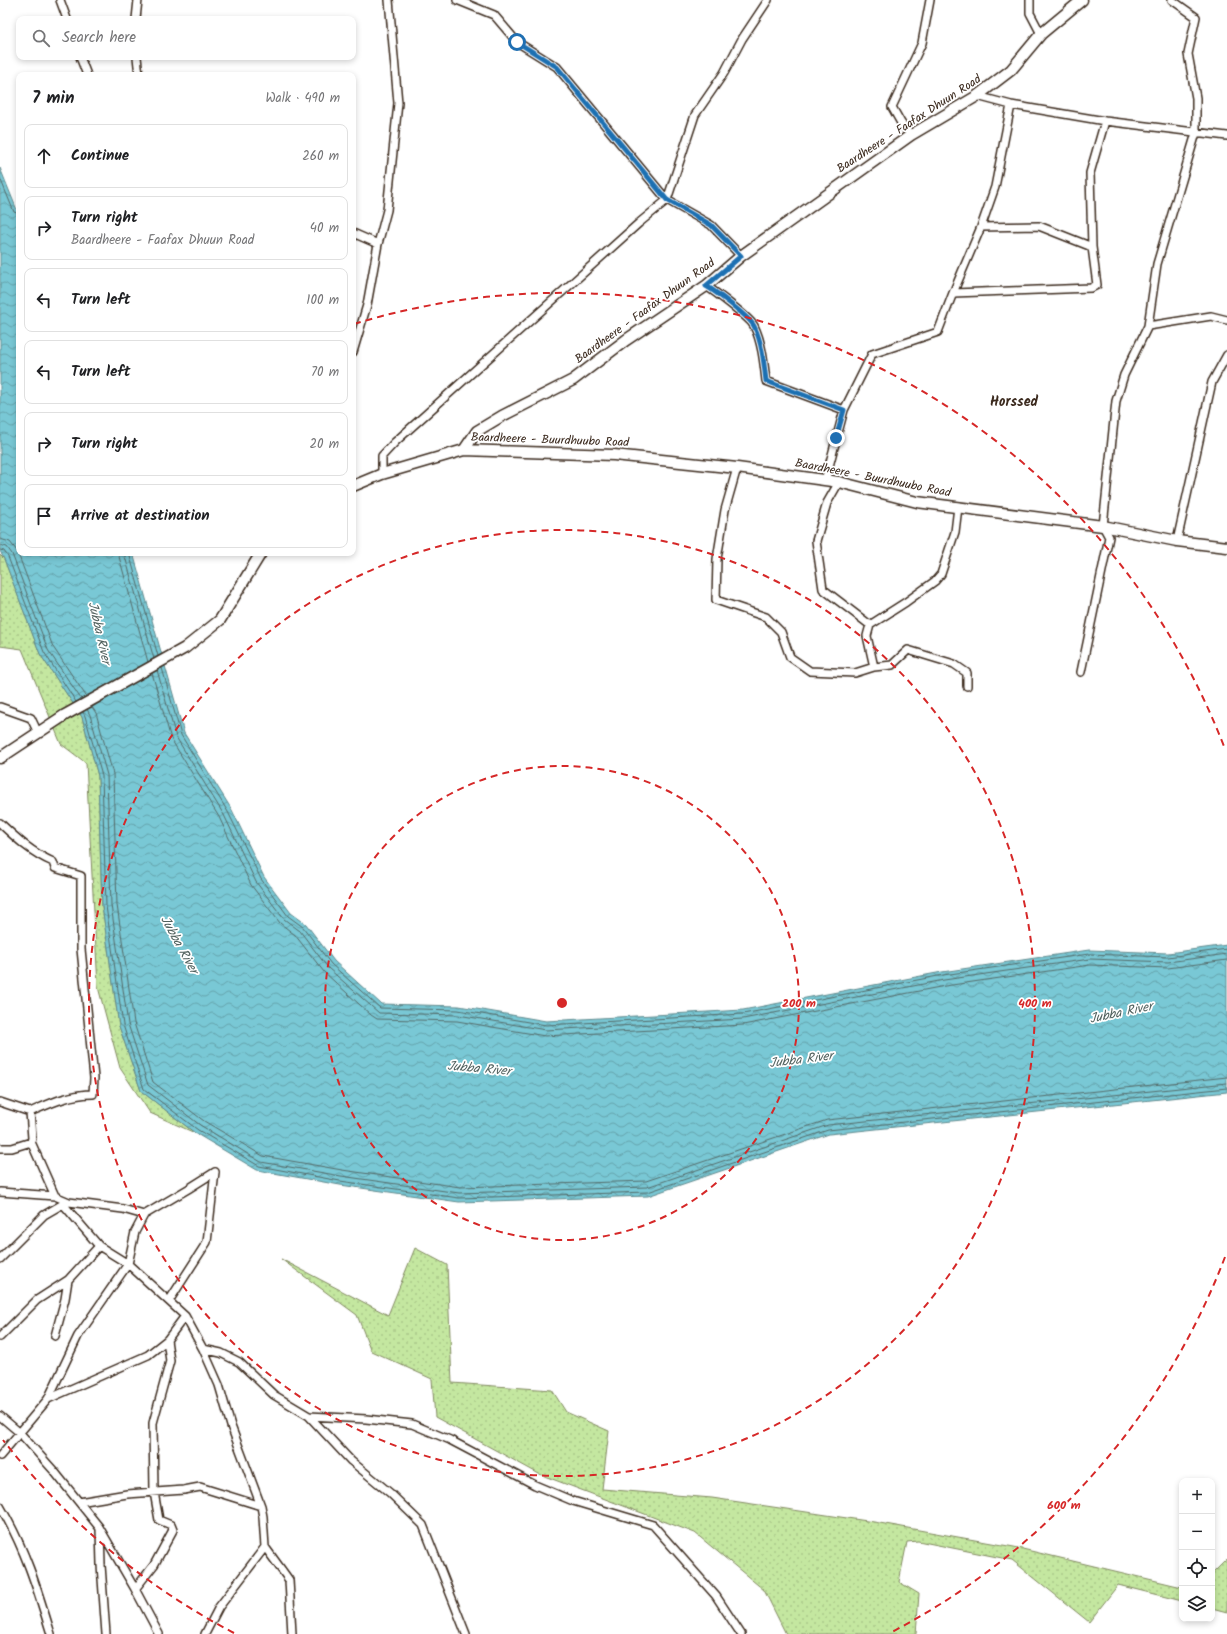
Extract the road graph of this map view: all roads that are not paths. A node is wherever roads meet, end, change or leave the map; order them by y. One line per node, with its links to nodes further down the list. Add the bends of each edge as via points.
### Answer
1 (60, 0): 10 (street)
2 (138, 0): 11 (street)
3 (389, 0): 26 (street, via 398,103 387,210)
4 (457, 0): 23 (street, via 494,15 517,42 557,67)
5 (768, 0): 23 (street, via 695,115)
6 (930, 0): 21 (street, via 922,43 892,107)
7 (1030, 0): 12 (street, via 1030,14)
8 (1082, 0): 12 (main road, Baardheere - Faafax Dhuun Road)
9 (1172, 0): 20 (street, via 1196,17 1188,54 1196,98)
10 (65, 16)
11 (136, 16)
12 (1041, 34): 17 (main road, Baardheere - Faafax Dhuun Road, via 1012,70)
13 (81, 60): 15 (street)
14 (137, 60): 16 (street)
15 (86, 72)
16 (139, 72)
17 (977, 96): 18 (street); 21 (main road, Baardheere - Faafax Dhuun Road)
18 (1012, 105): 19 (street); 24 (street, via 995,187)
19 (1105, 120): 20 (street); 27 (street, via 1090,174)
20 (1196, 133): 22 (street); 32 (street, via 1157,264)
21 (911, 135): 28 (main road, Baardheere - Faafax Dhuun Road)
22 (1227, 136)
23 (667, 200): 28 (street, via 711,225); 38 (street, via 638,223 394,442 382,456)
24 (981, 227): 27 (street, via 1039,226); 30 (street)
25 (356, 234): 26 (street)
26 (378, 244): 33 (street, via 367,305)
27 (1092, 247): 30 (street, via 1097,285 1091,288)
28 (741, 256): 29 (main road, Baardheere - Faafax Dhuun Road)
29 (706, 286): 35 (street, via 754,324 762,351 766,381); 36 (main road, Baardheere - Faafax Dhuun Road, via 626,340 573,380 477,431)
30 (953, 293): 35 (street, via 938,332 872,354)
31 (1227, 320): 32 (street, via 1211,316)
32 (1148, 326): 43 (street, via 1124,375 1116,401)
33 (356, 342)
34 (1227, 355): 44 (street, via 1212,382)
35 (844, 410): 39 (street)
36 (464, 450): 37 (main road, Baardheere - Buurdhuubo Road, via 614,455); 38 (main road)
37 (737, 468): 39 (main road, Baardheere - Buurdhuubo Road); 48 (street, via 725,510 718,552 716,600 766,617 781,632 790,657 810,671 855,673)
38 (382, 474): 41 (main road)
39 (825, 481): 40 (main road, Baardheere - Buurdhuubo Road)
40 (839, 482): 42 (main road, Baardheere - Buurdhuubo Road, via 917,502); 47 (street, via 827,503 816,541 823,589)
41 (356, 485)
42 (958, 507): 43 (main road, Baardheere - Buurdhuubo Road); 47 (street, via 955,532 941,574 912,598)
43 (1103, 526): 44 (main road, Baardheere - Buurdhuubo Road); 49 (street, via 1109,537)
44 (1177, 541): 45 (main road, Baardheere - Buurdhuubo Road)
45 (1227, 547)
46 (259, 556): 52 (main road, via 220,620 185,648 65,715)
47 (870, 625): 48 (street, via 867,636)
48 (874, 666): 50 (street, via 892,665 908,650 954,664 967,673)
49 (1081, 672)
50 (967, 686)
51 (0, 707): 52 (street, via 31,718)
52 (38, 733): 53 (main road)
53 (0, 758)
54 (0, 822): 56 (street, via 22,843 53,862 55,868 81,876 81,949 94,1078 93,1094 80,1094)
55 (0, 1102): 56 (street)
56 (30, 1112): 57 (street)
57 (31, 1142): 58 (street, via 12,1148); 60 (street)
58 (0, 1148)
59 (0, 1192): 60 (street)
60 (55, 1196): 61 (street)
61 (66, 1203): 62 (street, via 123,1209); 63 (street); 64 (street, via 44,1215)
62 (144, 1215): 65 (street, via 135,1232); 67 (street, via 215,1172 207,1242)
63 (99, 1246): 65 (street); 66 (street)
64 (0, 1259)
65 (128, 1264): 67 (street); 73 (street, via 78,1336)
66 (68, 1280): 69 (street, via 66,1299); 70 (street, via 37,1300)
67 (169, 1301): 68 (street)
68 (185, 1316): 71 (street); 72 (street)
69 (54, 1336)
70 (0, 1337)
71 (167, 1340): 73 (street, via 148,1355); 78 (street, via 170,1361 153,1423)
72 (203, 1350): 75 (street, via 221,1353 239,1362 274,1395); 81 (street, via 219,1385)
73 (48, 1399): 76 (street)
74 (0, 1416): 76 (street)
75 (309, 1416): 90 (street, via 351,1461 423,1525); 91 (street, via 412,1424 573,1501 653,1525 716,1596)
76 (20, 1433): 77 (street); 79 (street)
77 (0, 1456)
78 (154, 1492): 79 (street); 81 (street, via 200,1487); 84 (street, via 159,1520 171,1525 173,1530 154,1565)
79 (79, 1502): 82 (street)
80 (0, 1506): 85 (street, via 15,1530 35,1581)
81 (261, 1506): 83 (street)
82 (100, 1527): 84 (street); 86 (street, via 100,1565)
83 (265, 1547): 88 (street, via 219,1607); 89 (street, via 289,1580)
84 (135, 1589): 87 (street)
85 (51, 1634)
86 (106, 1634)
87 (159, 1634)
88 (205, 1634)
89 (292, 1634)
90 (466, 1634)
91 (741, 1634)

